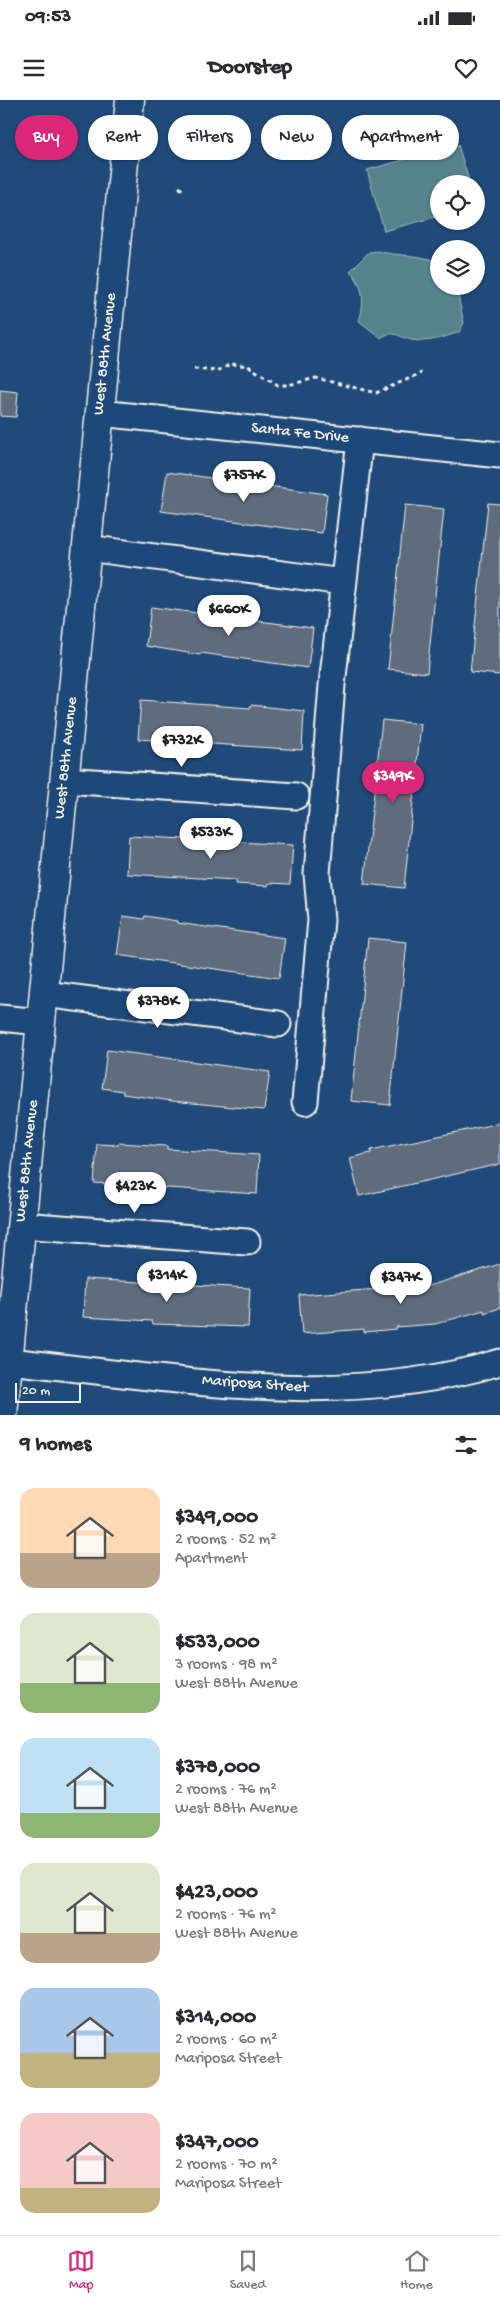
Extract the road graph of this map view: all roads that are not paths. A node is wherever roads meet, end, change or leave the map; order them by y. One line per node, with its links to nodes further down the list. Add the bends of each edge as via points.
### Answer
1 (130, 100): 2 (main road, West 88th Avenue)
2 (100, 413): 3 (street, Santa Fe Drive); 5 (main road, West 88th Avenue)
3 (360, 440): 4 (street, Santa Fe Drive); 6 (street)
4 (500, 455)
5 (87, 548): 6 (street); 7 (main road, West 88th Avenue)
6 (344, 582): 13 (street, via 317,874 321,920)
7 (64, 780): 8 (street); 9 (main road, West 88th Avenue)
8 (296, 796)
9 (44, 994): 11 (main road, West 88th Avenue); 12 (street)
10 (0, 1018): 11 (street)
11 (41, 1022): 14 (main road, West 88th Avenue)
12 (278, 1024)
13 (305, 1102)
14 (21, 1225): 15 (street); 16 (main road, West 88th Avenue)
15 (246, 1242)
16 (8, 1362): 17 (street, Mariposa Street, via 304,1389 378,1386 434,1378); 18 (main road, West 88th Avenue)
17 (500, 1362)
18 (3, 1415)

